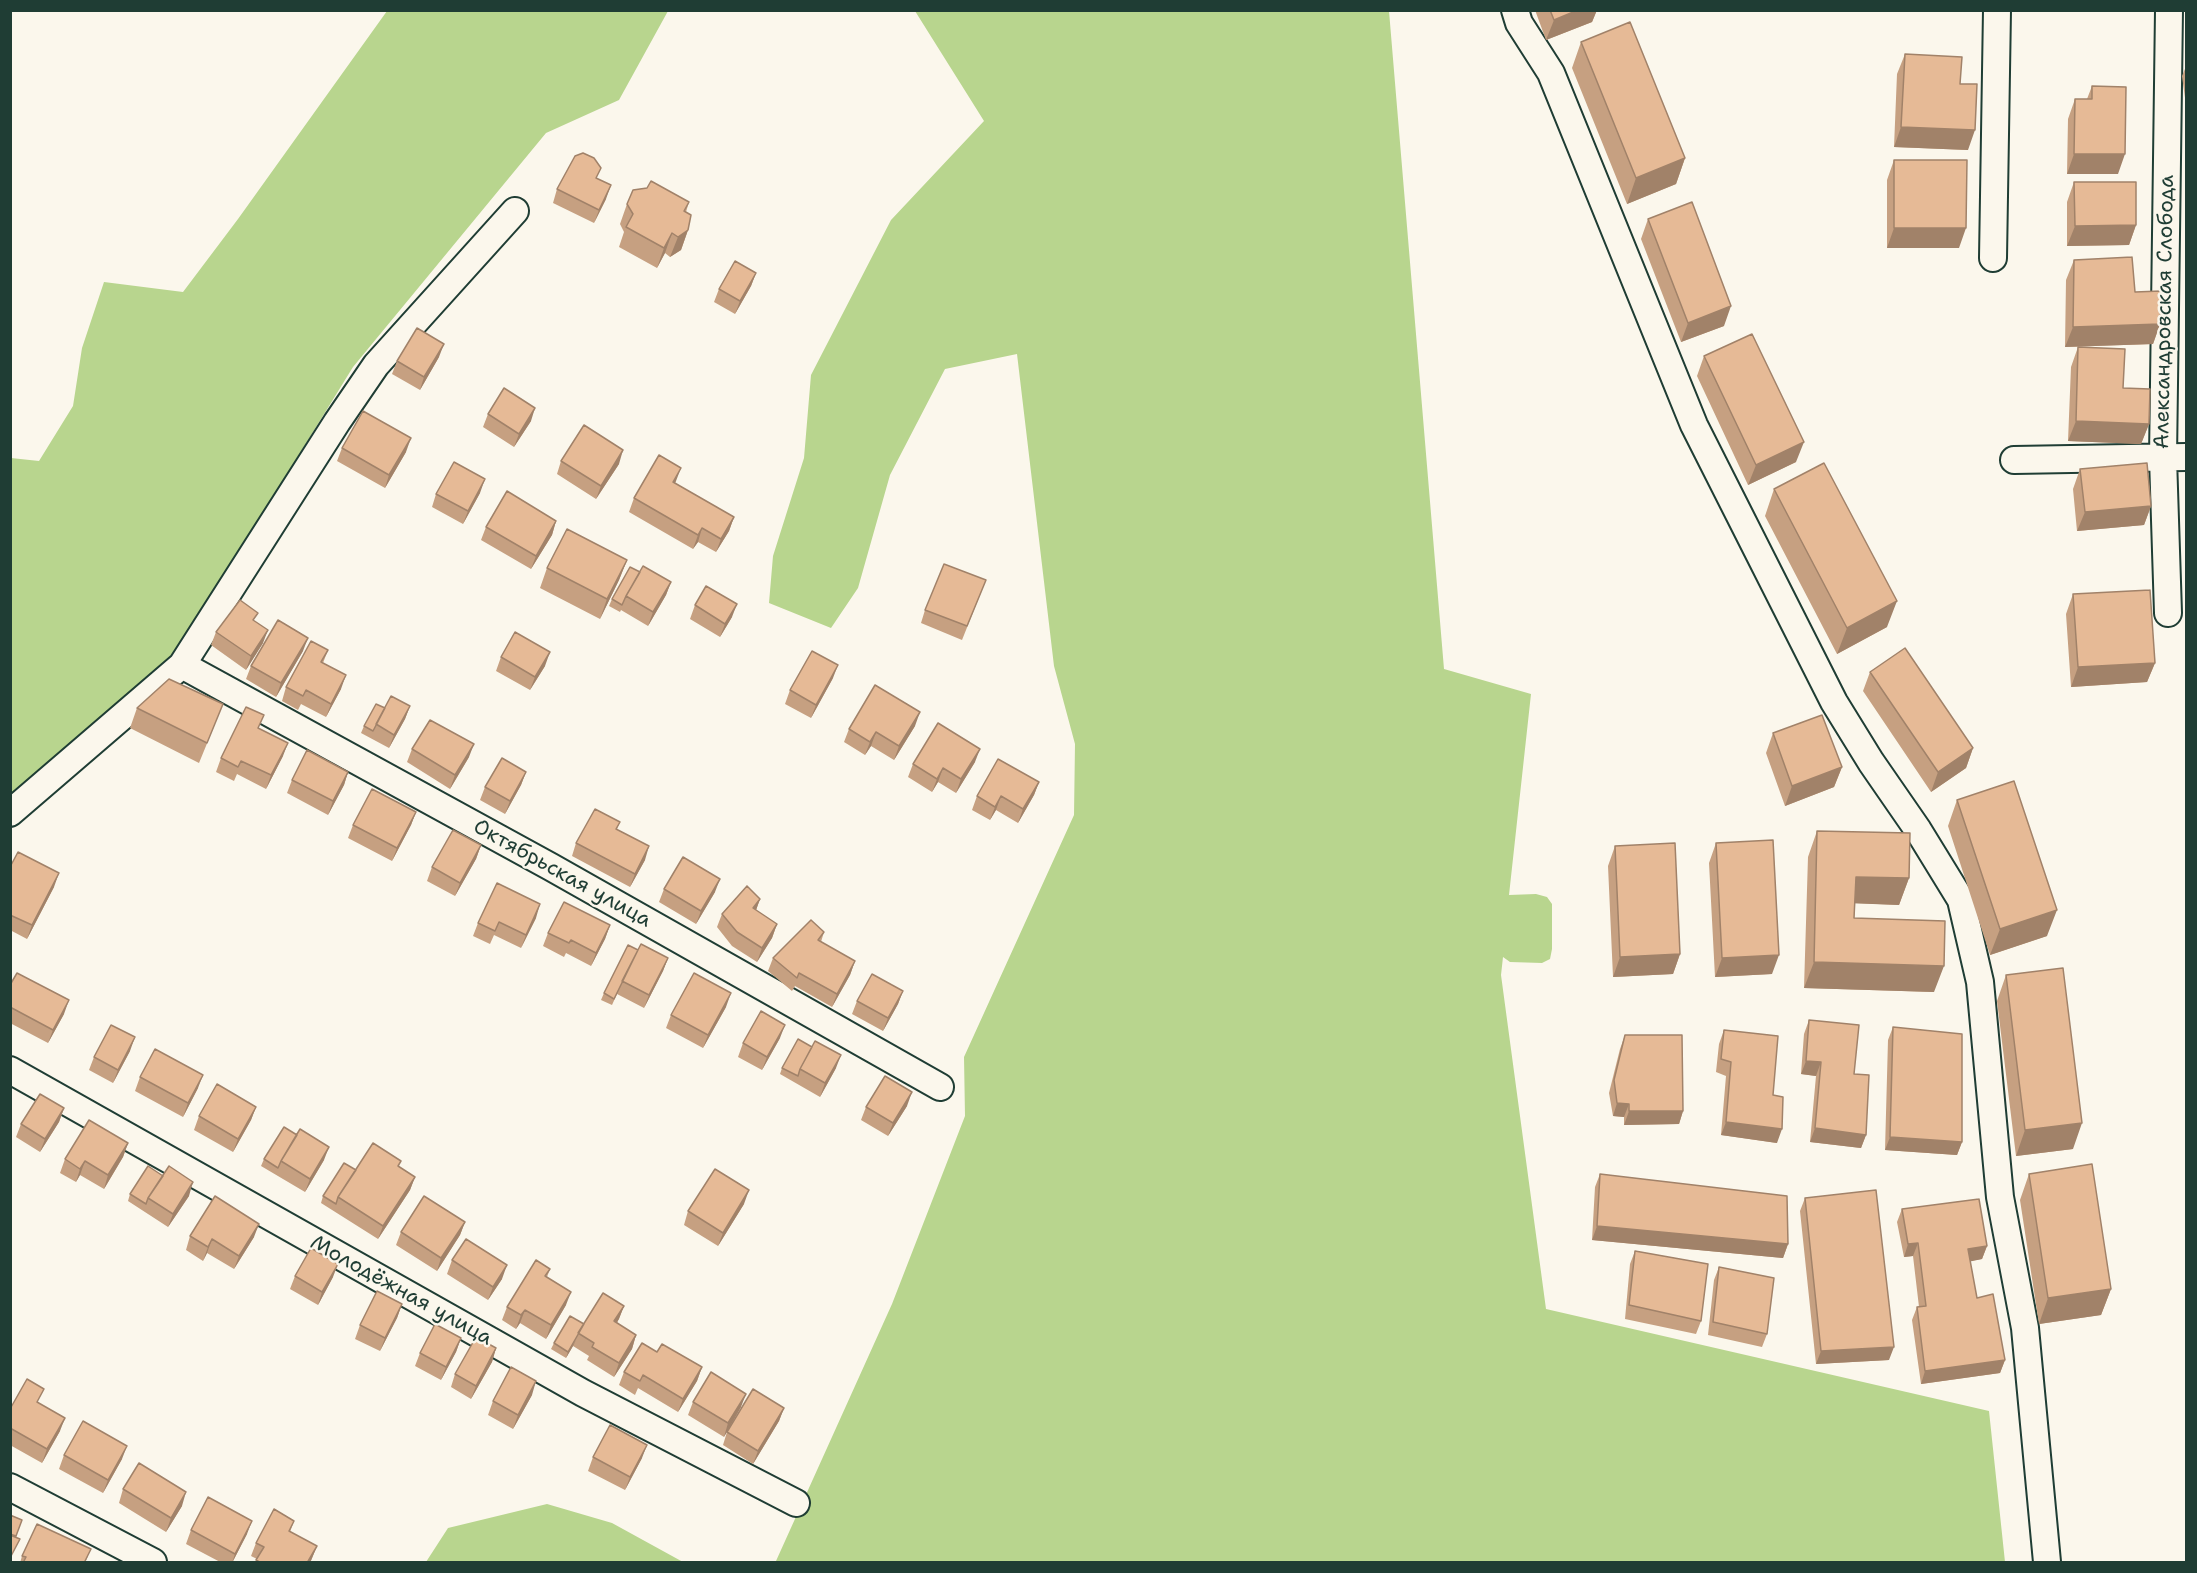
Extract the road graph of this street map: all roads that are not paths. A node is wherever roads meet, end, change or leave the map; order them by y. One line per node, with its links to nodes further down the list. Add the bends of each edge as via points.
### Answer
1 (1515, 10): 16 (street, via 1551,73 1694,425 1834,702 1961,900 1980,982 2000,1197 2025,1328)
2 (1997, 10): 5 (street)
3 (2169, 10): 6 (street, Александровская Слобода)
4 (515, 211): 9 (street, via 376,365)
5 (1993, 258)
6 (2175, 458): 7 (street); 8 (street, Александровская Слобода)
7 (2014, 460)
8 (2168, 613)
9 (182, 665): 10 (street); 12 (street, Октябрьская улица)
10 (10, 813)
11 (10, 1070): 14 (street, Молодёжная улица, via 583,1393)
12 (940, 1087)
13 (10, 1487): 15 (street)
14 (796, 1503)
15 (153, 1563)
16 (2047, 1563)

